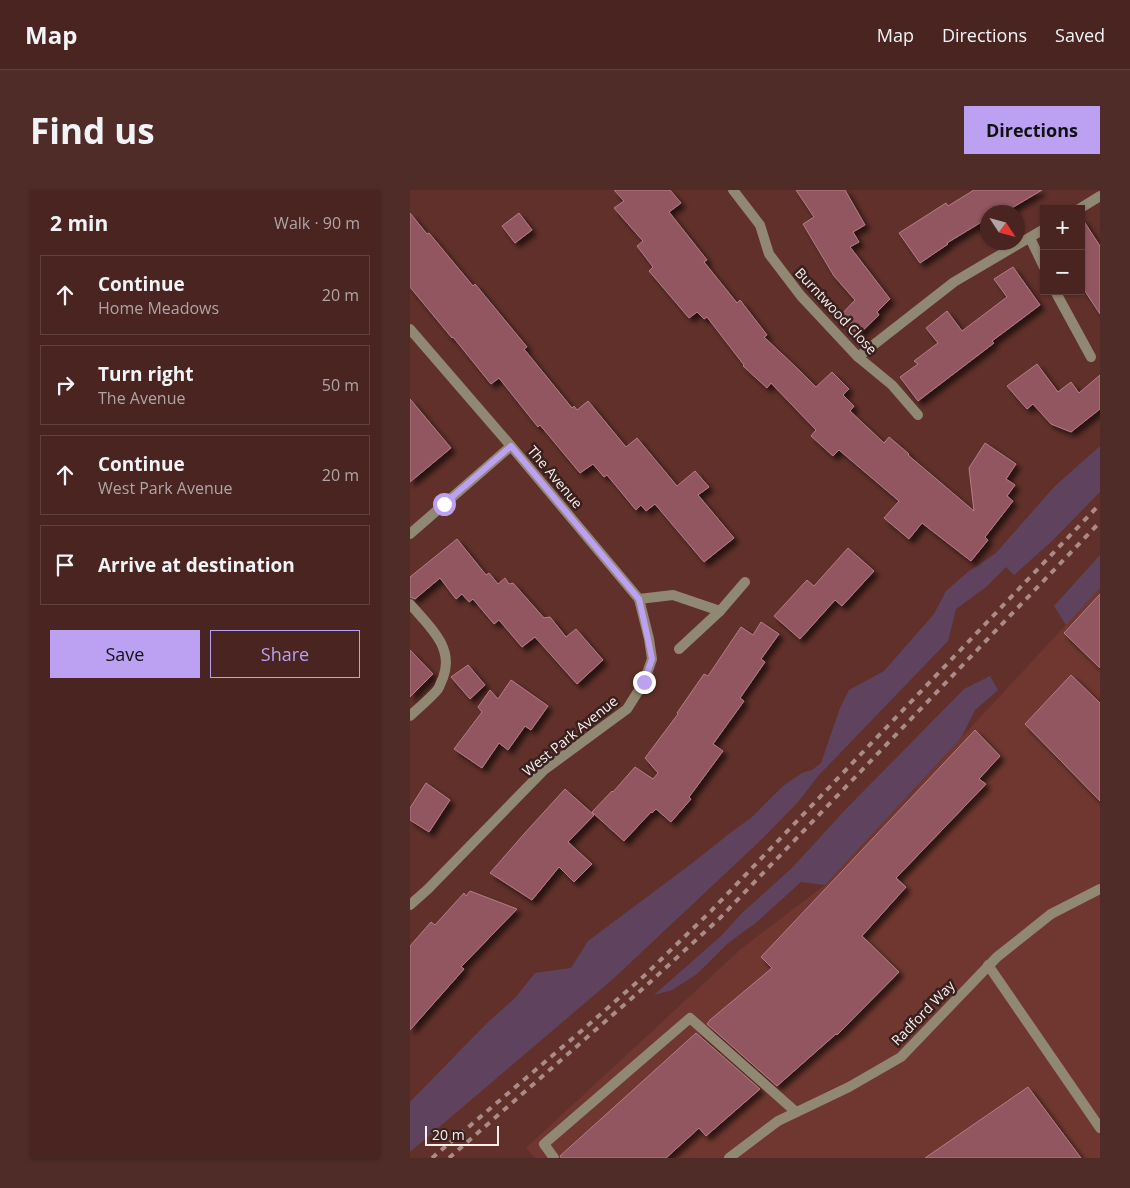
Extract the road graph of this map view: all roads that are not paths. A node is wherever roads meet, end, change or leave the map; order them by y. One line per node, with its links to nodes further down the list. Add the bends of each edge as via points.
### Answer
1 (733, 190): 10 (street, Burntwood Close, via 760,225 769,254 800,296)
2 (1100, 196): 3 (street)
3 (1085, 205)
4 (1040, 232): 5 (street)
5 (1030, 238): 6 (street); 10 (street, via 954,282)
6 (1040, 259)
7 (1057, 295): 9 (street)
8 (410, 329): 12 (street, The Avenue)
9 (1091, 356)
10 (858, 357): 11 (street, Burntwood Close, via 892,385)
11 (918, 415)
12 (511, 446): 13 (street); 15 (street, The Avenue)
13 (410, 534)
14 (745, 582): 17 (street)
15 (639, 599): 17 (street, via 673,595); 21 (street, West Park Avenue, via 652,659 644,682 627,708 544,770)
16 (410, 604): 19 (street, via 435,632 444,650 446,664 438,688)
17 (720, 611): 18 (street)
18 (678, 649)
19 (410, 716)
20 (1100, 889): 22 (street, Radford Way, via 1051,914)
21 (410, 905)
22 (988, 965): 23 (street, Radford Way, via 901,1057 850,1087); 24 (street)
23 (796, 1112): 25 (street, via 690,1018 544,1144); 26 (street, Radford Way, via 778,1121)
24 (1100, 1128)
25 (554, 1158)
26 (730, 1158)

